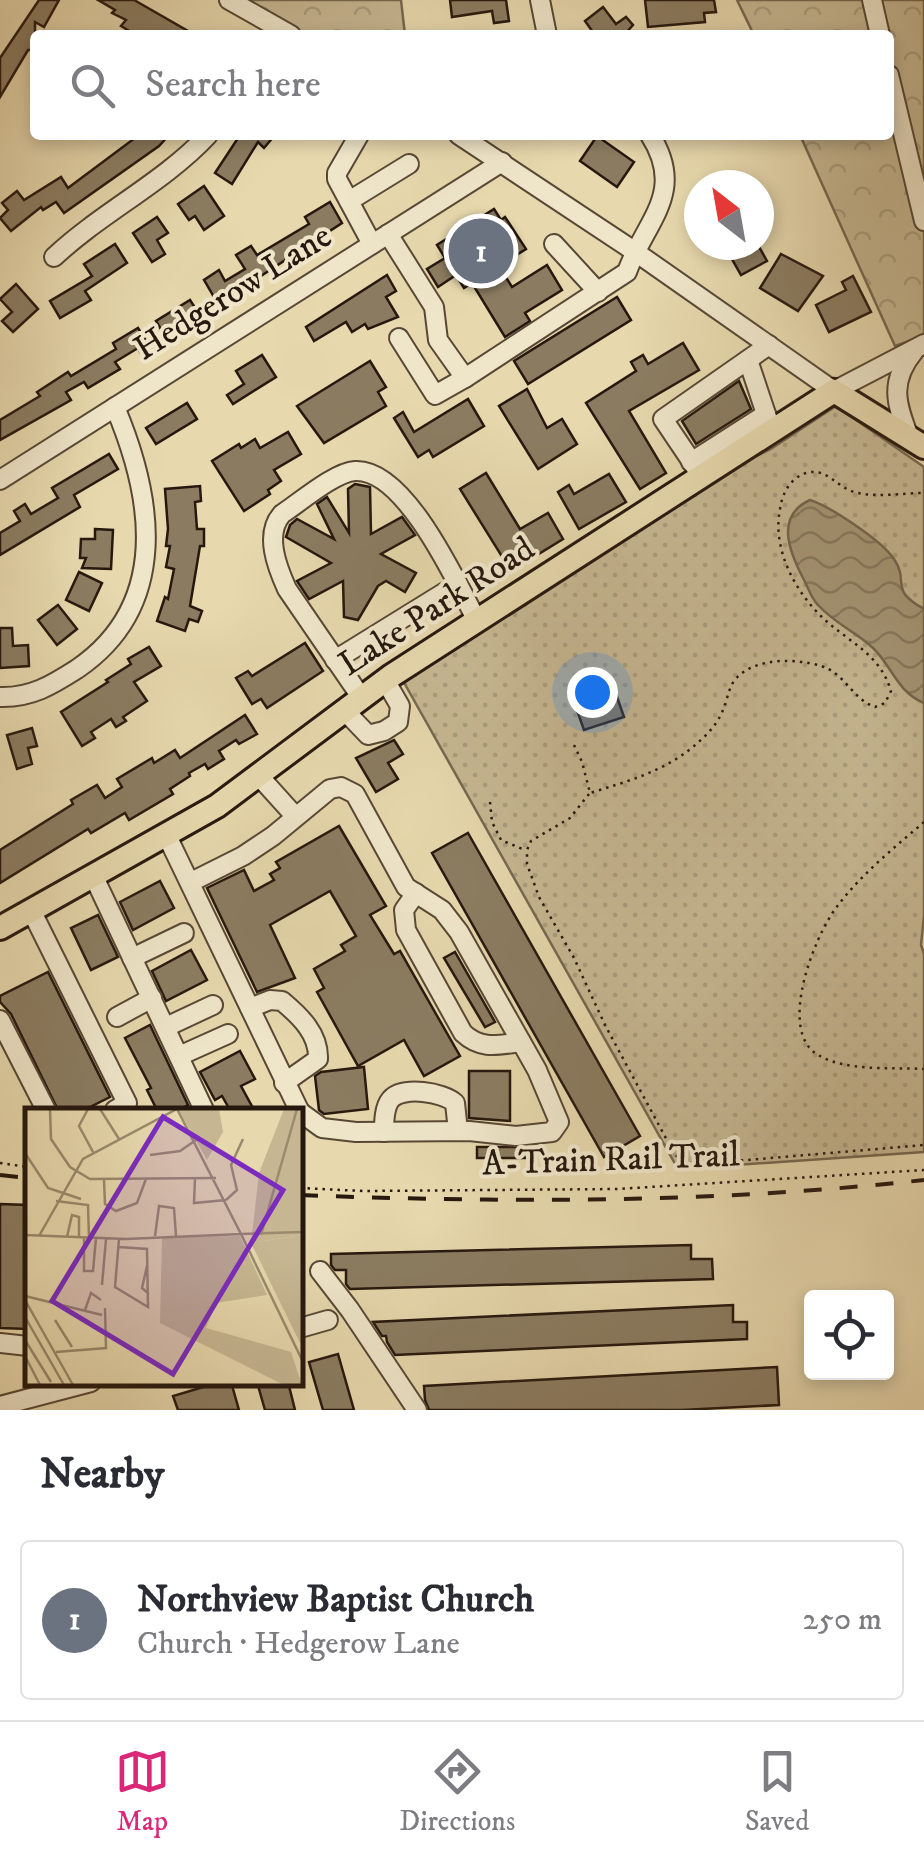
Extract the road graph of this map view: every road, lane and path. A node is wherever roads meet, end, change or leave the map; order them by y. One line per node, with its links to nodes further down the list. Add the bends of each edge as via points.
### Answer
1 (229, 0): 4 (street)
2 (540, 0): 5 (street)
3 (872, 0): 6 (street)
4 (260, 27)
5 (546, 30)
6 (879, 30)
7 (894, 97): 15 (street)
8 (203, 140): 19 (street)
9 (356, 140): 14 (street, via 337,173)
10 (466, 140): 12 (street)
11 (652, 140): 18 (street, via 664,196)
12 (502, 162): 16 (street, Hedgerow Lane); 18 (street)
13 (409, 164): 14 (street)
14 (349, 201): 16 (street)
15 (924, 222)
16 (380, 239): 25 (street, via 434,307 438,340); 27 (street, Hedgerow Lane)
17 (554, 244): 20 (street)
18 (634, 251): 20 (street, via 627,272); 22 (street)
19 (54, 257)
20 (598, 292): 25 (street)
21 (398, 338): 25 (street, via 435,396)
22 (769, 345): 24 (street); 26 (street)
23 (920, 346): 26 (street, Lake Park Road); 29 (street, Lake Park Road, via 900,370 894,392)
24 (748, 360): 28 (street); 30 (street, via 664,420)
25 (465, 378)
26 (834, 390): 28 (main road, Lake Park Road); 29 (main road)
27 (115, 407): 31 (street, Hedgerow Lane); 37 (street, via 136,464 146,527 135,602 92,659 34,693)
28 (769, 424): 30 (main road, Lake Park Road)
29 (917, 442)
30 (696, 470): 34 (main road, Lake Park Road)
31 (0, 480)
32 (924, 494): 41 (path, via 859,493 826,475 806,473 788,486 780,506 778,538 790,571 812,608 875,660 891,691 885,704 865,703 825,666 772,662 737,678 714,726 686,753 638,779)
33 (458, 584): 34 (street); 35 (street); 35 (street, via 400,492 374,475 341,475 282,514 273,539 287,589)
34 (477, 620): 36 (main road, Lake Park Road)
35 (336, 660): 38 (street)
36 (385, 680): 38 (main road, Lake Park Road); 38 (street, via 400,706 398,722 368,735)
37 (0, 697)
38 (353, 703): 40 (main road, Lake Park Road)
39 (574, 746): 41 (path)
40 (259, 776): 43 (street); 45 (main road, Lake Park Road)
41 (590, 793): 46 (path, via 570,818 542,832)
42 (490, 802): 46 (path, via 501,840)
43 (295, 816): 48 (street, via 243,856); 49 (street, via 330,789 341,786 355,794)
44 (924, 822): 63 (path, via 830,916 798,1018 802,1039 826,1058)
45 (167, 836): 47 (main road, Lake Park Road); 48 (street)
46 (526, 850): 72 (path, via 539,897 680,1160 700,1164)
47 (93, 875): 50 (main road, Lake Park Road); 53 (street)
48 (192, 882): 56 (street)
49 (416, 894): 61 (street, via 442,910 459,932); 61 (street, via 404,910 406,930 463,1033 487,1046)
50 (31, 910): 51 (main road, Lake Park Road); 66 (street, via 128,1103)
51 (0, 928)
52 (184, 933): 53 (street)
53 (132, 958): 54 (street)
54 (152, 998): 57 (street); 59 (street)
55 (213, 1005): 59 (street)
56 (250, 1008): 64 (street); 64 (street, via 282,1001 318,1045 318,1059)
57 (117, 1017)
58 (0, 1020): 65 (street)
59 (166, 1027): 62 (street)
60 (228, 1034): 62 (street)
61 (521, 1042): 70 (street, via 559,1122 552,1132)
62 (179, 1056): 67 (street)
63 (924, 1069)
64 (284, 1083): 68 (street)
65 (45, 1108)
66 (119, 1108)
67 (203, 1108)
68 (297, 1108)
69 (302, 1113): 71 (street, via 322,1128)
70 (458, 1131): 71 (street); 71 (street, via 455,1103 418,1094 388,1102)
71 (384, 1132)
72 (924, 1145)
73 (0, 1163): 74 (path)
74 (25, 1167)
75 (924, 1170): 76 (path, A-Train Rail Trail, via 618,1188)
76 (302, 1188)
77 (320, 1272): 84 (street)
78 (328, 1320): 79 (street)
79 (302, 1327)
80 (0, 1344): 81 (street)
81 (25, 1346)
82 (64, 1386): 83 (street)
83 (0, 1406)
84 (417, 1410)

